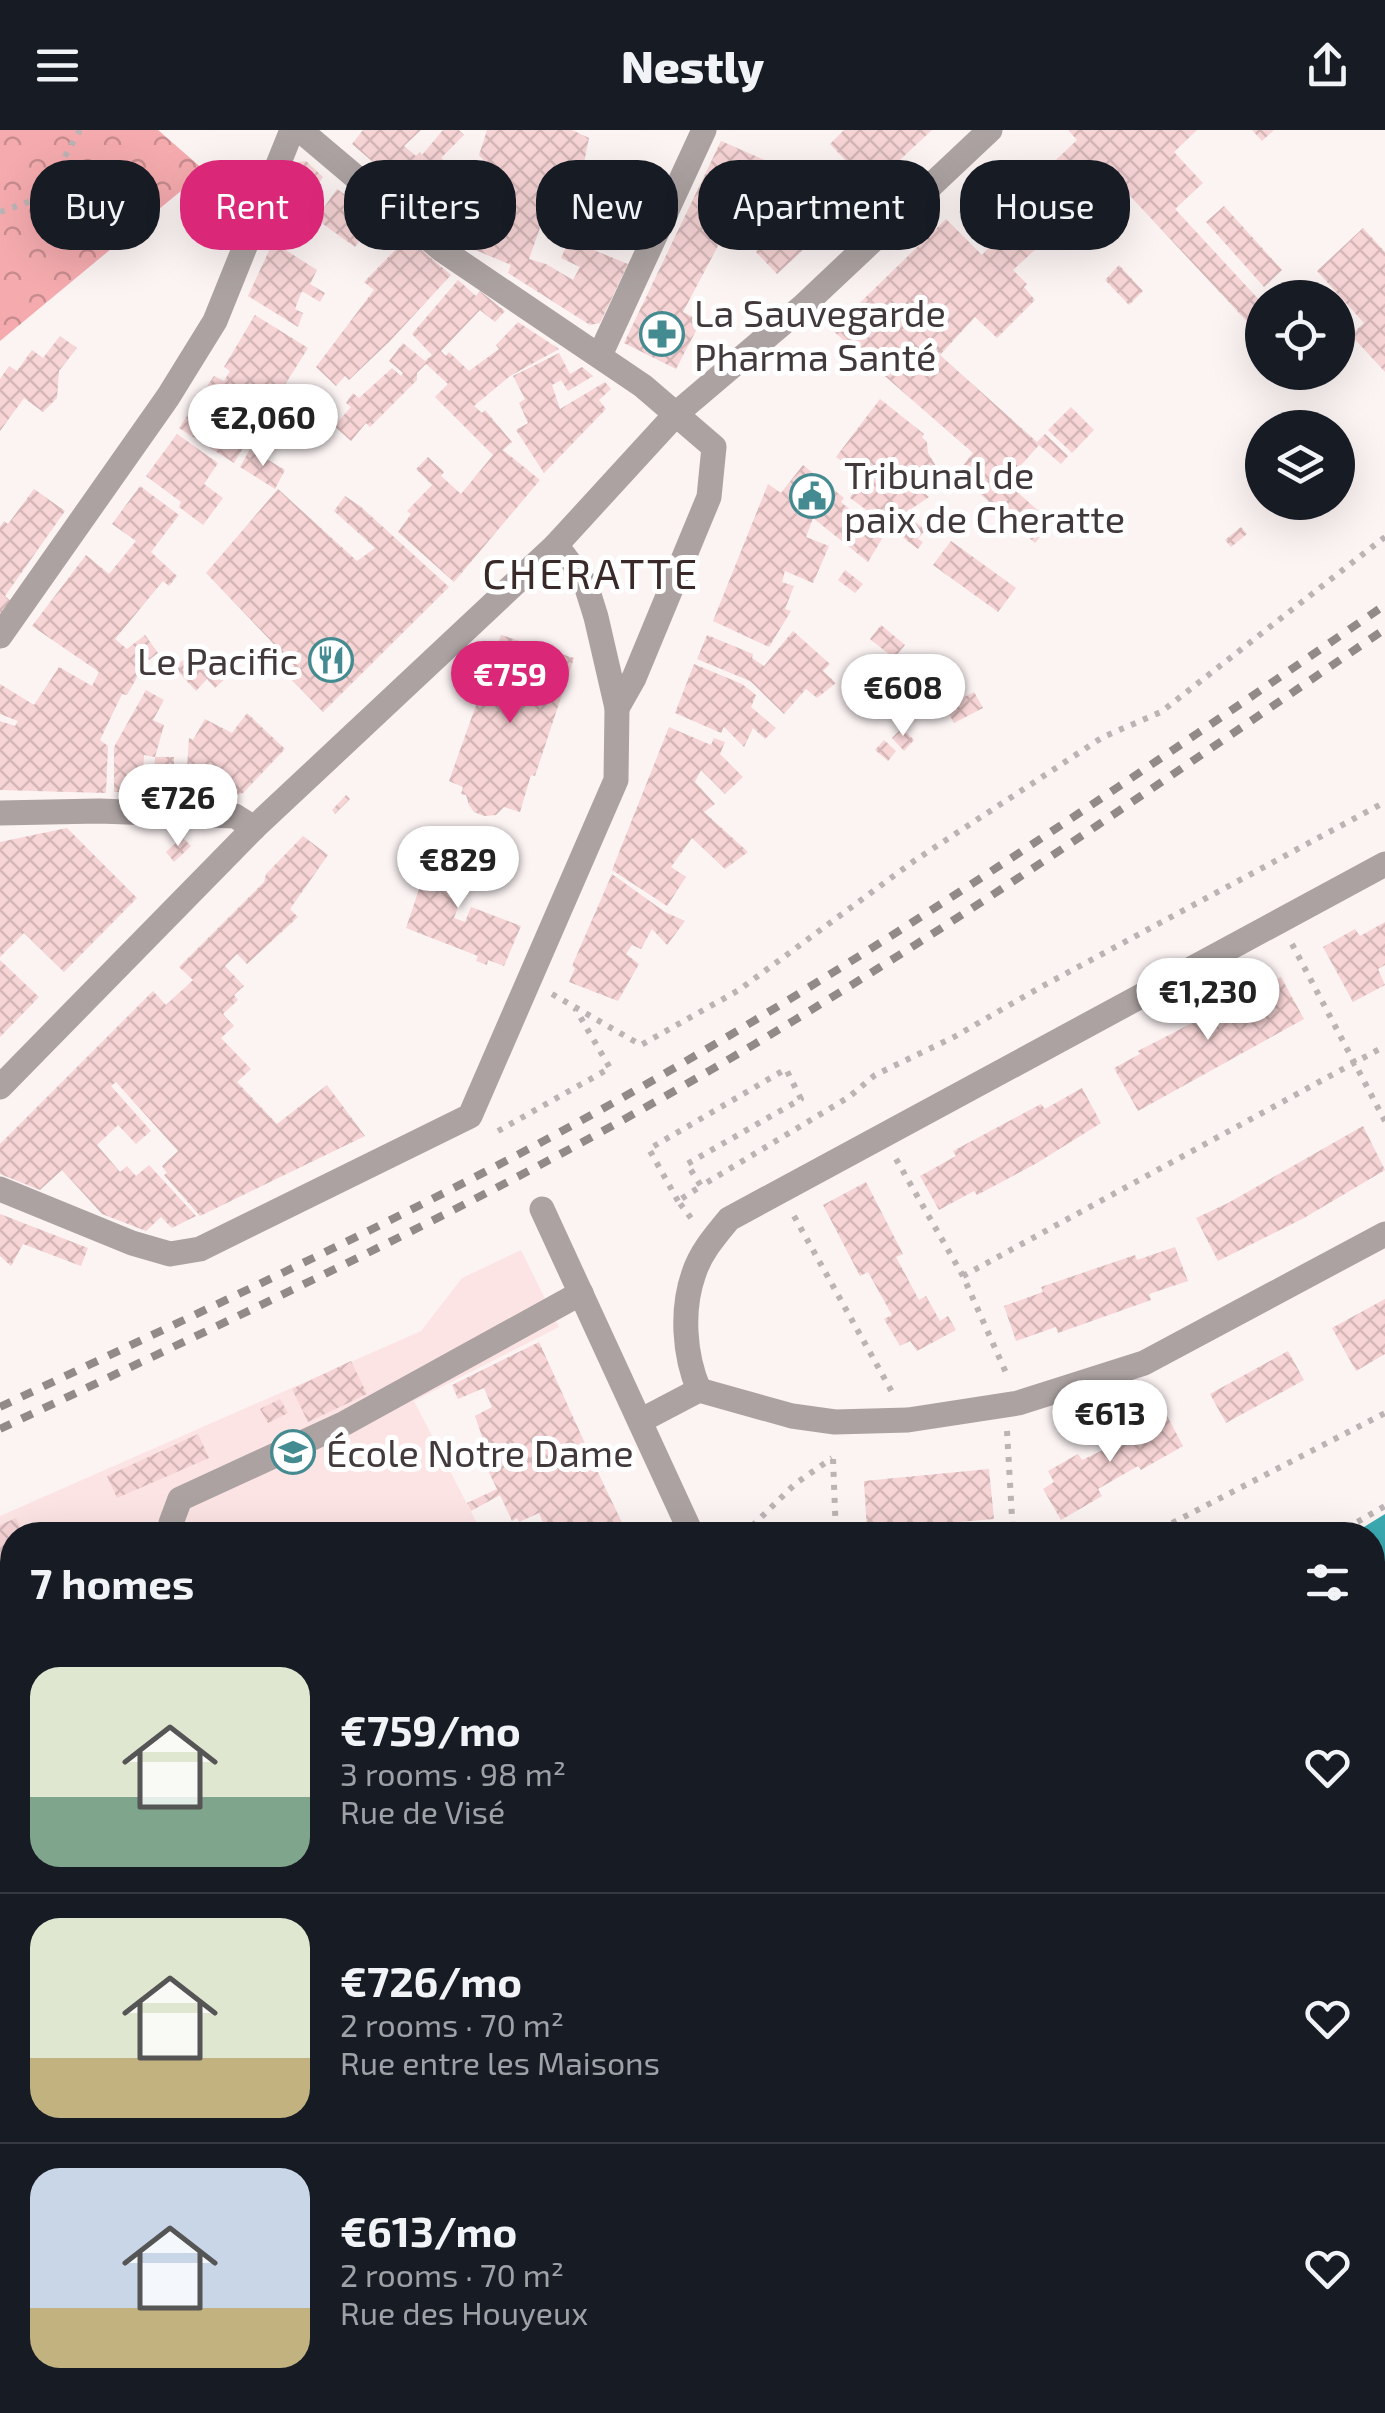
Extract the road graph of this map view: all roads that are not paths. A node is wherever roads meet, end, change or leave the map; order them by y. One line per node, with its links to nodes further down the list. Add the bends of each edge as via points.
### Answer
1 (296, 130): 4 (street, via 442,250); 7 (street, via 215,321)
2 (704, 130): 4 (street)
3 (990, 130): 5 (street)
4 (600, 355): 5 (street)
5 (678, 413): 6 (street); 8 (street, via 714,446 709,497)
6 (556, 545): 8 (street, via 586,585); 10 (street)
7 (0, 636)
8 (617, 708): 13 (street, via 616,780 470,1116 200,1249 170,1254)
9 (0, 813): 10 (street, via 234,816)
10 (254, 828): 12 (street)
11 (1385, 864): 17 (street, via 729,1220 693,1274 686,1342)
12 (0, 1087)
13 (0, 1189)
14 (542, 1208): 16 (street)
15 (1385, 1234): 17 (street, via 1144,1363 1012,1404 908,1420 835,1422)
16 (581, 1293): 18 (street); 19 (street, via 345,1423 180,1498)
17 (699, 1390): 18 (street)
18 (640, 1421): 20 (street)
19 (171, 1522)
20 (686, 1522)

